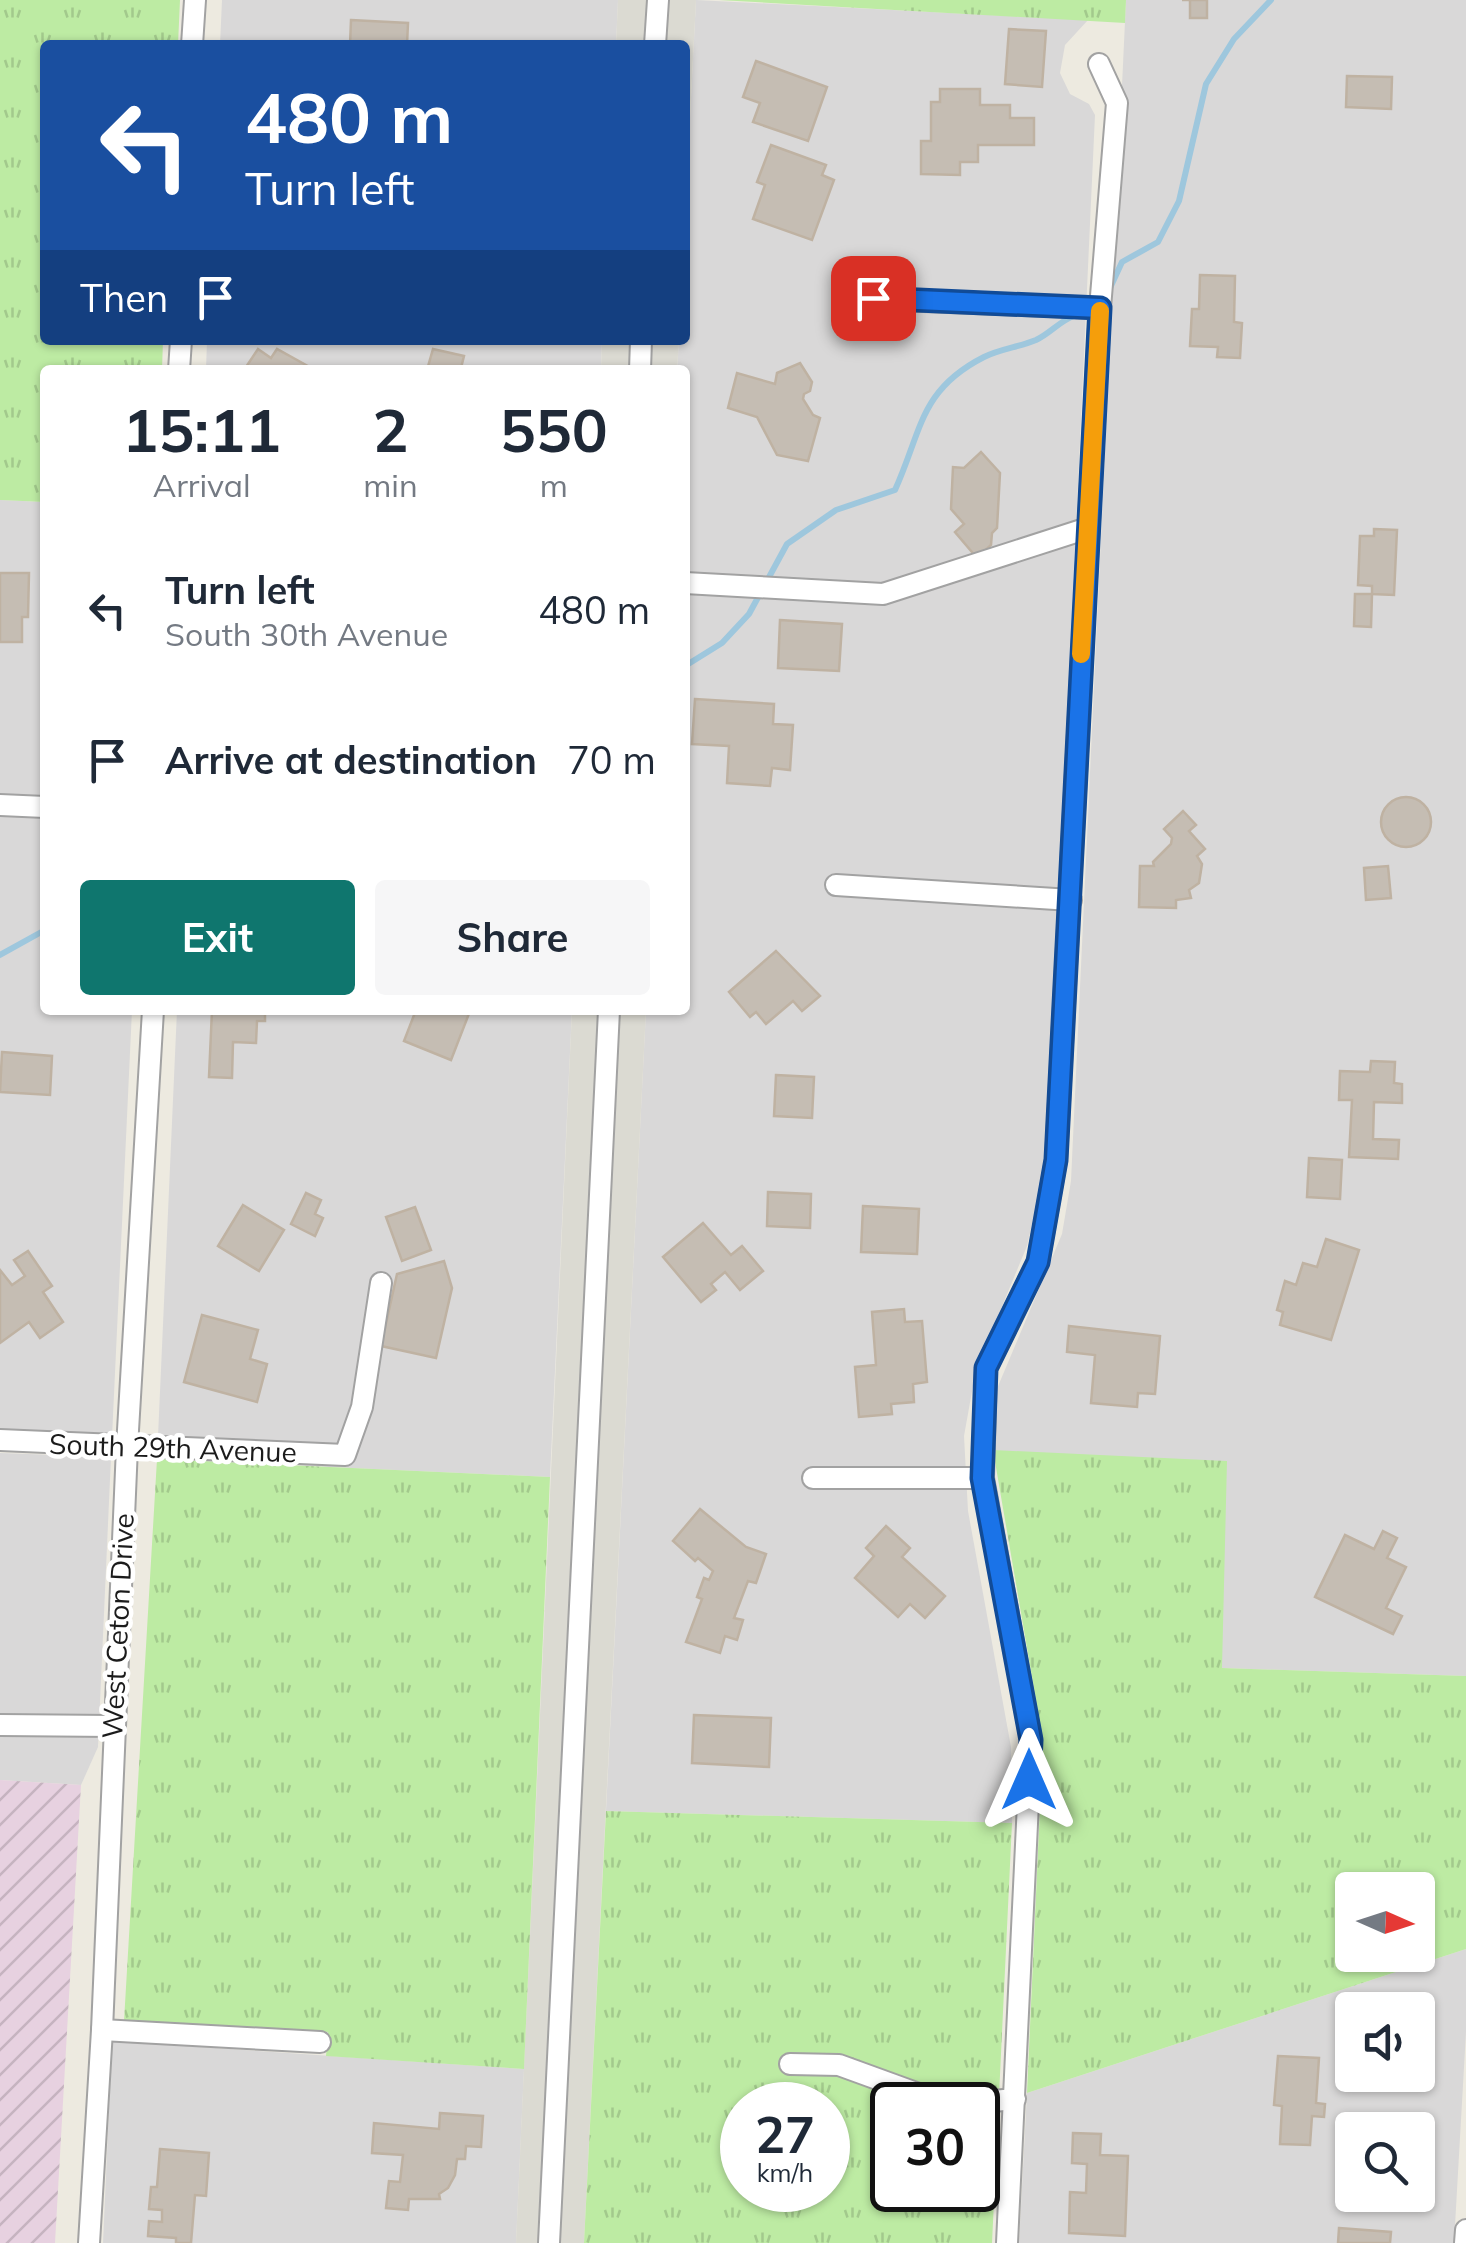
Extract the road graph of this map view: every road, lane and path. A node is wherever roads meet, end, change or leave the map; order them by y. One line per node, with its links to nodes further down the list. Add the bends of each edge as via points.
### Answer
1 (195, 0): 3 (street)
2 (658, 0): 4 (street)
3 (192, 40)
4 (655, 40)
5 (1099, 64): 7 (street, via 1116,103)
6 (873, 298): 7 (street)
7 (1100, 308): 8 (street)
8 (1088, 528): 9 (street, via 883,594); 13 (street)
9 (690, 583)
10 (0, 805): 11 (street)
11 (40, 807)
12 (836, 885): 13 (street)
13 (1071, 900): 20 (street, via 1056,1160 1038,1262 986,1368)
14 (153, 1015): 18 (street, West Ceton Drive)
15 (609, 1015): 29 (street)
16 (381, 1284): 18 (street, South 29th Avenue, via 362,1408 345,1455)
17 (0, 1440): 18 (street, South 29th Avenue)
18 (127, 1447): 22 (street, West Ceton Drive)
19 (813, 1478): 20 (street)
20 (982, 1478): 26 (street, via 1031,1740)
21 (0, 1725): 22 (street)
22 (113, 1726): 23 (street, West Ceton Drive)
23 (102, 2030): 24 (street); 28 (street, West Ceton Drive)
24 (320, 2042)
25 (790, 2064): 26 (street, via 840,2065 949,2105)
26 (1016, 2099): 30 (street)
27 (1466, 2230): 31 (street)
28 (89, 2243)
29 (549, 2243)
30 (1007, 2243)
31 (1465, 2243)

